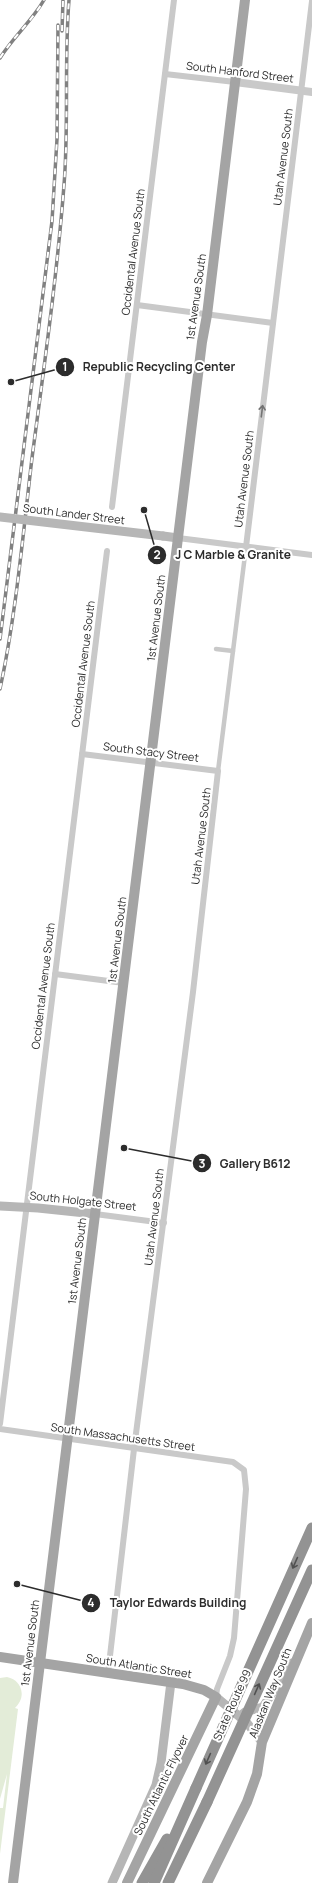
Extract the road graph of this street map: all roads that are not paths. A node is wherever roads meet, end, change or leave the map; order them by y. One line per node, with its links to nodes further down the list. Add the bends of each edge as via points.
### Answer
1 (174, 0): 4 (street, Occidental Avenue South)
2 (245, 0): 5 (main road, 1st Avenue South)
3 (312, 1): 6 (street, Utah Avenue South)
4 (165, 74): 5 (street, South Hanford Street); 8 (street, Occidental Avenue South)
5 (235, 82): 6 (street, South Hanford Street); 9 (main road, 1st Avenue South)
6 (301, 91): 7 (street, South Hanford Street); 10 (street, Utah Avenue South)
7 (312, 92)
8 (137, 304): 9 (street); 11 (street, Occidental Avenue South)
9 (207, 315): 10 (street); 13 (main road, 1st Avenue South)
10 (273, 323): 14 (street, Utah Avenue South, one-way to 10)
11 (112, 507)
12 (0, 517): 13 (main road, South Lander Street, bridge)
13 (178, 538): 14 (street, South Lander Street); 20 (main road, 1st Avenue South)
14 (246, 547): 16 (street, South Lander Street); 18 (street, Utah Avenue South)
15 (107, 551): 19 (street, Occidental Avenue South)
16 (312, 555)
17 (216, 649): 18 (street)
18 (233, 651): 21 (street, Utah Avenue South)
19 (82, 754): 20 (street, South Stacy Street); 22 (street, Occidental Avenue South)
20 (150, 762): 21 (street, South Stacy Street); 23 (main road, 1st Avenue South)
21 (218, 771): 27 (street, Utah Avenue South)
22 (55, 974): 23 (street); 25 (street, Occidental Avenue South)
23 (124, 983): 26 (main road, 1st Avenue South)
24 (0, 1206): 25 (main road, South Holgate Street)
25 (27, 1207): 26 (main road, South Holgate Street); 28 (street, Occidental Avenue South)
26 (95, 1214): 27 (street, South Holgate Street); 30 (main road, 1st Avenue South)
27 (164, 1223): 31 (street, Utah Avenue South)
28 (0, 1424)
29 (0, 1429): 30 (street, South Massachusetts Street)
30 (67, 1439): 31 (street, South Massachusetts Street); 37 (main road, 1st Avenue South)
31 (134, 1449): 38 (street, Utah Avenue South); 40 (street, South Massachusetts Street, via 232,1462 245,1472 246,1490 234,1638)
32 (312, 1528): 43 (highway, State Route 99, one-way to 43, bridge)
33 (312, 1570): 44 (highway, State Route 99, one-way to 33, bridge)
34 (312, 1623): 35 (main road, Alaskan Way South)
35 (300, 1650): 41 (main road, via 263,1707); 42 (main road, Alaskan Way South)
36 (0, 1658): 37 (main road, South Atlantic Street)
37 (40, 1663): 38 (main road, South Atlantic Street); 45 (main road, 1st Avenue South)
38 (108, 1673): 39 (main road, South Atlantic Street)
39 (171, 1682): 40 (main road, South Atlantic Street, via 204,1690); 46 (main road, via 157,1780)
40 (216, 1697): 41 (main road, South Atlantic Street); 47 (main road, South Atlantic Flyover)
41 (240, 1716): 42 (main road, South Atlantic Street)
42 (262, 1742): 52 (main road, Alaskan Way South, via 257,1774 247,1802)
43 (193, 1793): 48 (highway); 49 (highway, State Route 99)
44 (196, 1823): 50 (highway, State Route 99); 51 (highway, via 196,1836)
45 (13, 1883)
46 (112, 1883)
47 (127, 1883)
48 (142, 1883)
49 (154, 1883)
50 (168, 1883)
51 (175, 1883)
52 (207, 1883)

